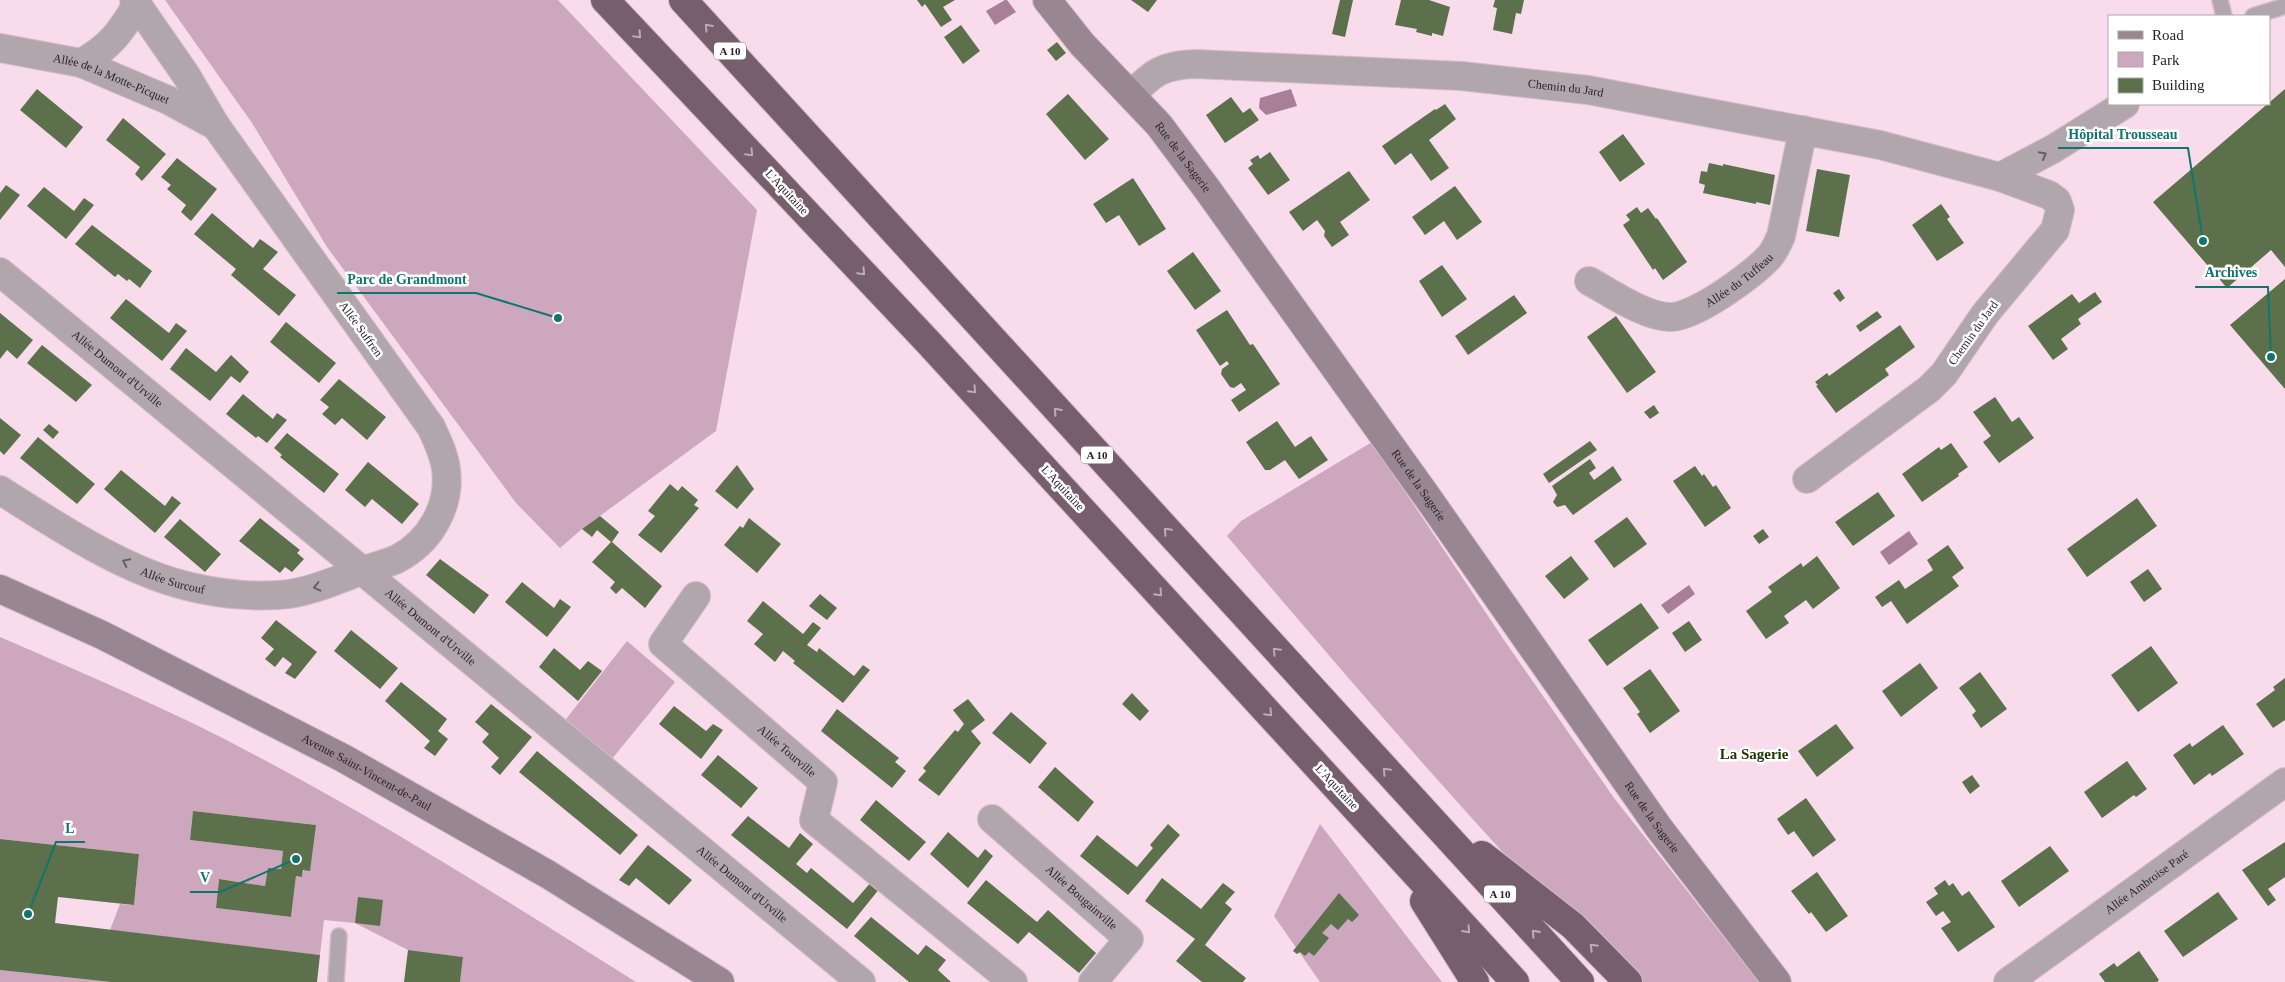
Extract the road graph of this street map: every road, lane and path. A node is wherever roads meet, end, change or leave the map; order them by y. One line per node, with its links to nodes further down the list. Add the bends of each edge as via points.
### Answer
1 (605, 0): 27 (highway, L'Aquitaine, one-way to 27, via 941,356)
2 (683, 0): 25 (highway, A 10, one-way to 2)
3 (1047, 0): 12 (street, Rue de la Sagerie, via 1082,44)
4 (2220, 0): 9 (lane)
5 (2282, 0): 8 (lane)
6 (136, 2): 11 (street, via 128,20 112,41 101,52); 14 (street, Allée Suffren)
7 (2285, 6): 8 (lane)
8 (2260, 13)
9 (2224, 15)
10 (0, 48): 11 (street, Allée de la Motte-Picquet)
11 (81, 62): 14 (street, Allée de la Motte-Picquet, via 168,100)
12 (1132, 94): 15 (street, Chemin du Jard, via 1161,68 1177,64 1461,76 1588,90); 38 (street, Rue de la Sagerie, via 1207,190 1659,828)
13 (2123, 105): 16 (street, one-way to 13, via 2053,149)
14 (216, 126): 21 (street, Allée Suffren, via 431,426 442,451 447,493 431,530 416,546 396,559)
15 (1803, 130): 16 (street, Chemin du Jard, via 1880,145); 18 (street, Allée du Tuffeau, via 1776,248 1759,266 1718,296 1696,310 1670,318 1646,312)
16 (2000, 177): 19 (street, Chemin du Jard, via 2057,201 2060,210 2054,230 1985,314 1944,374 1929,389)
17 (0, 272): 21 (street, Allée Dumont d'Urville)
18 (1589, 281)
19 (1808, 480)
20 (0, 490): 21 (street, Allée Surcouf, one-way to 20, via 327,585 288,594 261,595 192,588 94,547)
21 (363, 570): 31 (street, Allée Dumont d'Urville, via 476,667)
22 (0, 589): 30 (street, Avenue Saint-Vincent-de-Paul, via 102,635 343,758 549,875)
23 (696, 596): 32 (street, Allée Tourville, via 663,644 823,782 814,820)
24 (2285, 782): 39 (street, Allée Ambroise Paré)
25 (1419, 807): 36 (highway, A 10, one-way to 25); 37 (highway, one-way to 25, via 1572,926)
26 (992, 819): 33 (street, Allée Bougainville, via 1129,939)
27 (1387, 842): 34 (highway); 35 (highway, L'Aquitaine, one-way to 35)
28 (339, 936): 29 (lane)
29 (336, 982)
30 (720, 982)
31 (860, 982)
32 (1013, 982)
33 (1093, 982)
34 (1475, 982)
35 (1515, 982)
36 (1580, 982)
37 (1628, 982)
38 (1777, 982)
39 (2008, 982)

